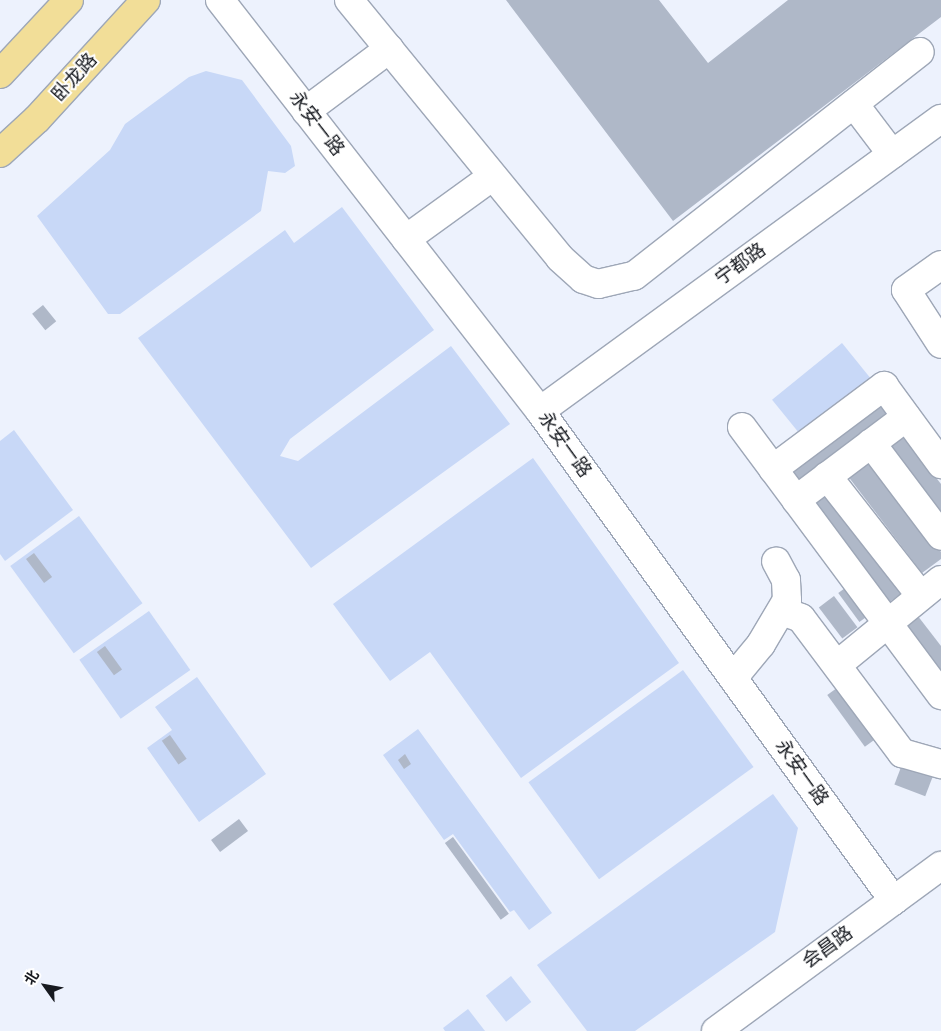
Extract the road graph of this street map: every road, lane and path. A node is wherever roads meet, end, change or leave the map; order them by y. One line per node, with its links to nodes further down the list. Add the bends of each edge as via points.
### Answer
1 (69, 0): 7 (main road)
2 (146, 0): 11 (main road, 卧龙路, via 37,119)
3 (220, 0): 9 (street, 永安一路)
4 (350, 0): 5 (street)
5 (389, 49): 9 (street); 13 (street)
6 (920, 52): 8 (street)
7 (0, 74)
8 (850, 107): 12 (street); 13 (street, via 634,276 616,282 598,284 570,270)
9 (306, 111): 14 (street, 永安一路)
10 (941, 119): 12 (street, 宁都路)
11 (0, 153)
12 (888, 157): 17 (street, 宁都路)
13 (492, 176): 14 (street)
14 (406, 239): 17 (street, 永安一路)
15 (941, 265): 16 (street, via 906,290)
16 (937, 327)
17 (540, 411): 31 (street, 永安一路)
18 (906, 416): 20 (street); 21 (street); 22 (street, via 884,386)
19 (742, 427): 22 (street)
20 (871, 443): 23 (street); 25 (street)
21 (941, 464)
22 (773, 469): 24 (street)
23 (827, 476): 24 (street); 27 (street)
24 (796, 500): 29 (street)
25 (941, 536)
26 (776, 561): 28 (street, via 786,580 787,600)
27 (931, 588): 29 (street)
28 (782, 611): 30 (street, via 801,618); 31 (street)
29 (887, 624): 30 (street); 32 (street)
30 (837, 665): 33 (street, via 902,753)
31 (733, 678): 35 (street, 永安一路)
32 (941, 696)
33 (941, 764)
34 (941, 866): 35 (street, 会昌路)
35 (894, 900): 36 (street, 会昌路)
36 (716, 1031)

